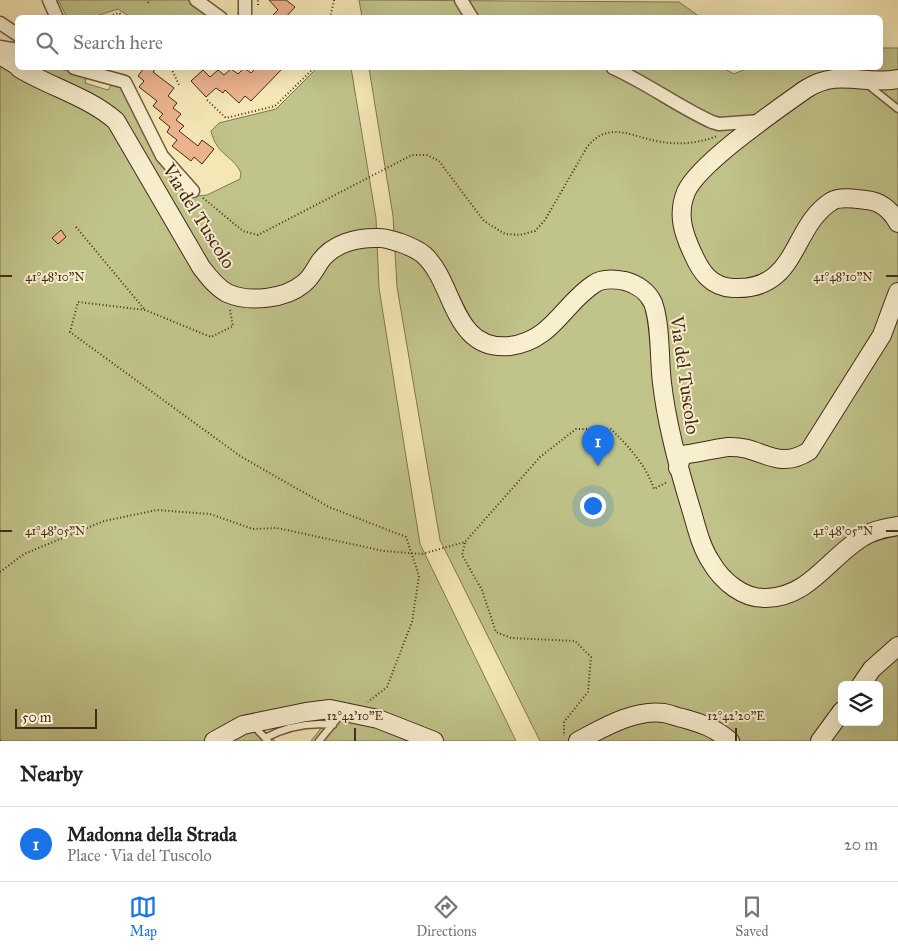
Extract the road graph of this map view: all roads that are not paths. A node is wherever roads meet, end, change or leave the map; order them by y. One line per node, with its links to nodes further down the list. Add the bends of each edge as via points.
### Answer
1 (49, 0): 5 (street)
2 (196, 0): 6 (street)
3 (245, 0): 7 (street)
4 (461, 0): 8 (street)
5 (56, 15)
6 (217, 15)
7 (244, 15)
8 (470, 15)
9 (0, 24): 10 (street)
10 (15, 33)
11 (0, 47): 12 (street)
12 (15, 50)
13 (0, 55): 14 (street, Via del Tuscolo)
14 (15, 65)
15 (23, 70): 25 (street, Via del Tuscolo, via 104,110 116,121 201,267 227,293 241,298 286,293 302,286 313,276 328,252 349,241 383,237 413,247 425,256 462,325 472,334 494,345 509,346 531,339 558,321 593,284 615,280 632,283 645,292 653,305)
16 (81, 70): 22 (street, via 125,82 162,156)
17 (618, 70): 21 (street, via 712,122)
18 (838, 78): 19 (street); 20 (lane, via 858,80); 21 (street, via 810,86)
19 (898, 79)
20 (898, 109)
21 (763, 121): 23 (street, via 702,170 693,180 683,203 682,226 686,239 708,279 726,288 752,288 765,283 787,265 816,214 834,200 875,201 893,214)
22 (193, 191)
23 (898, 223)
24 (898, 292): 26 (street, via 882,335 809,451 785,460 745,449 729,447)
25 (672, 442): 26 (street, via 693,450); 27 (street, Via del Tuscolo)
26 (715, 450): 27 (street, via 682,455); 28 (street, via 691,460)
27 (677, 465): 28 (street, Via del Tuscolo)
28 (686, 493): 29 (street, Via del Tuscolo, via 704,551 722,578 734,587 762,598 777,598 807,585 831,560 864,536)
29 (898, 526)
30 (898, 646): 31 (street)
31 (864, 681)
32 (349, 711): 34 (street, via 306,712); 35 (lane); 39 (street)
33 (838, 716): 42 (street)
34 (252, 724): 36 (lane); 37 (street, via 229,731)
35 (332, 725): 36 (lane, via 286,729); 38 (lane)
36 (267, 740)
37 (214, 741)
38 (319, 741)
39 (434, 741)
40 (578, 741): 41 (street, via 608,725 644,714 664,713 699,722)
41 (730, 741)
42 (820, 741)

